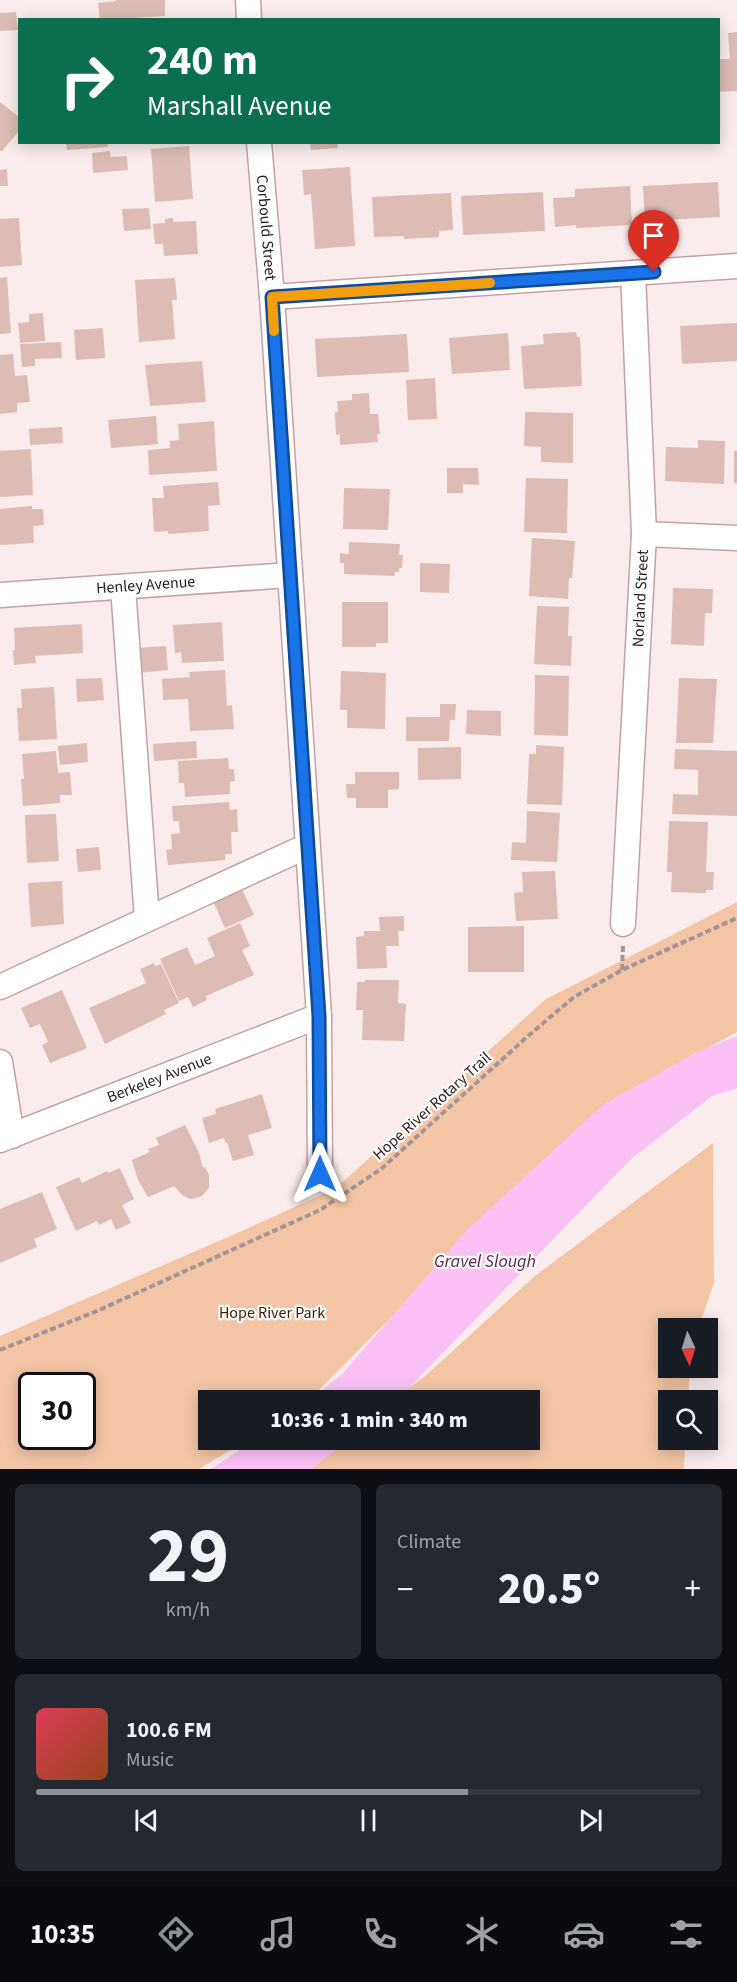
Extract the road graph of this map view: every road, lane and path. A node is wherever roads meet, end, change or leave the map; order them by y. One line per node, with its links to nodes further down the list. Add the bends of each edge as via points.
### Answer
1 (248, 0): 2 (street)
2 (249, 18)
3 (259, 144): 6 (street, Corbould Street)
4 (737, 266): 5 (street)
5 (633, 273): 6 (street); 7 (street, Norland Street)
6 (272, 297): 9 (street, Corbould Street)
7 (644, 534): 8 (street); 15 (street, Norland Street)
8 (737, 538)
9 (290, 575): 10 (street, Henley Avenue); 12 (street, Corbould Street)
10 (123, 587): 11 (street, Henley Avenue); 14 (street)
11 (0, 596)
12 (307, 846): 14 (street); 17 (street, Corbould Street)
13 (737, 918): 21 (path, Hope River Rotary Trail, via 622,970 574,998 381,1169 320,1210 97,1311)
14 (147, 919): 16 (street)
15 (623, 924)
16 (0, 987)
17 (319, 1016): 19 (street, Berkeley Avenue); 20 (street, Corbould Street)
18 (0, 1062): 19 (street)
19 (6, 1138)
20 (320, 1174)
21 (0, 1350)

